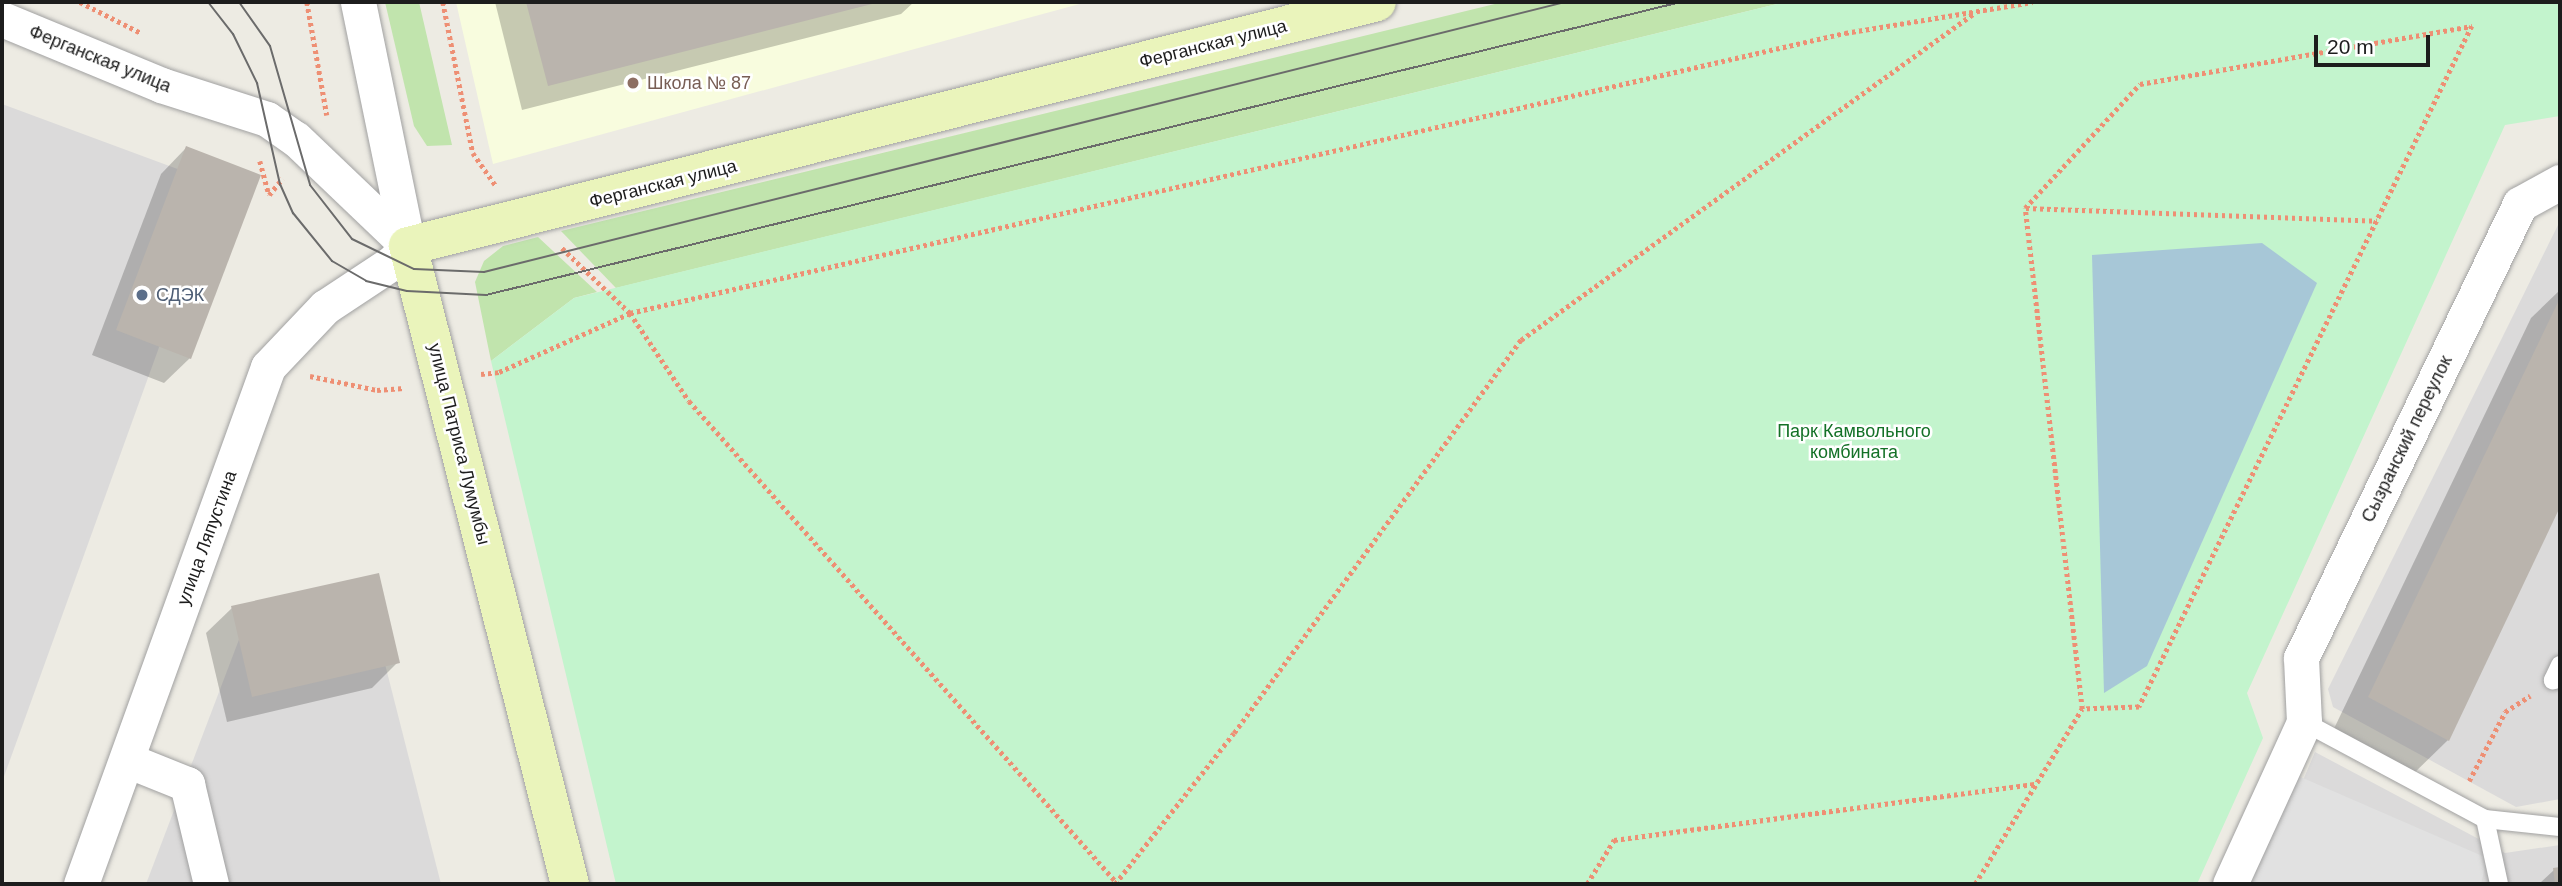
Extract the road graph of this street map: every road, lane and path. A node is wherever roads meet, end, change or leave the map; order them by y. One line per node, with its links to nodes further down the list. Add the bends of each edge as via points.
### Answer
1 (358, 2): 11 (street, улица Патриса Лумумбы)
2 (443, 2): 9 (path, via 473,153 500,193)
3 (1377, 2): 9 (street, Ферганская улица)
4 (2032, 2): 5 (path)
5 (1973, 14): 13 (path, via 1832,36); 25 (path, via 1521,340 1234,733)
6 (2, 19): 11 (street, Ферганская улица, via 161,85 267,119 296,139)
7 (2560, 182): 16 (street, Сызранский переулок, via 2520,204 2301,658)
8 (2025, 208): 10 (path); 10 (path, via 2140,84 2472,26); 15 (path)
9 (530, 218): 11 (street, Ферганская улица)
10 (2376, 221): 15 (path, via 2139,707)
11 (408, 246): 17 (street, улица Ляпустина, via 393,262 325,307 268,366); 24 (street, улица Патриса Лумумбы)
12 (564, 250): 13 (path)
13 (630, 313): 25 (path, via 689,401)
14 (2558, 675): 19 (path, via 2505,712)
15 (2082, 709): 18 (path)
16 (2304, 722): 19 (lane); 28 (street)
17 (127, 760): 22 (street, улица Ляпустина); 23 (street, via 187,784)
18 (2036, 784): 26 (path, via 1614,840); 27 (path)
19 (2457, 804): 20 (lane)
20 (2485, 819): 21 (lane); 29 (lane)
21 (2560, 827)
22 (81, 884)
23 (211, 884)
24 (570, 884)
25 (1117, 884)
26 (1587, 884)
27 (1975, 884)
28 (2230, 884)
29 (2500, 884)

